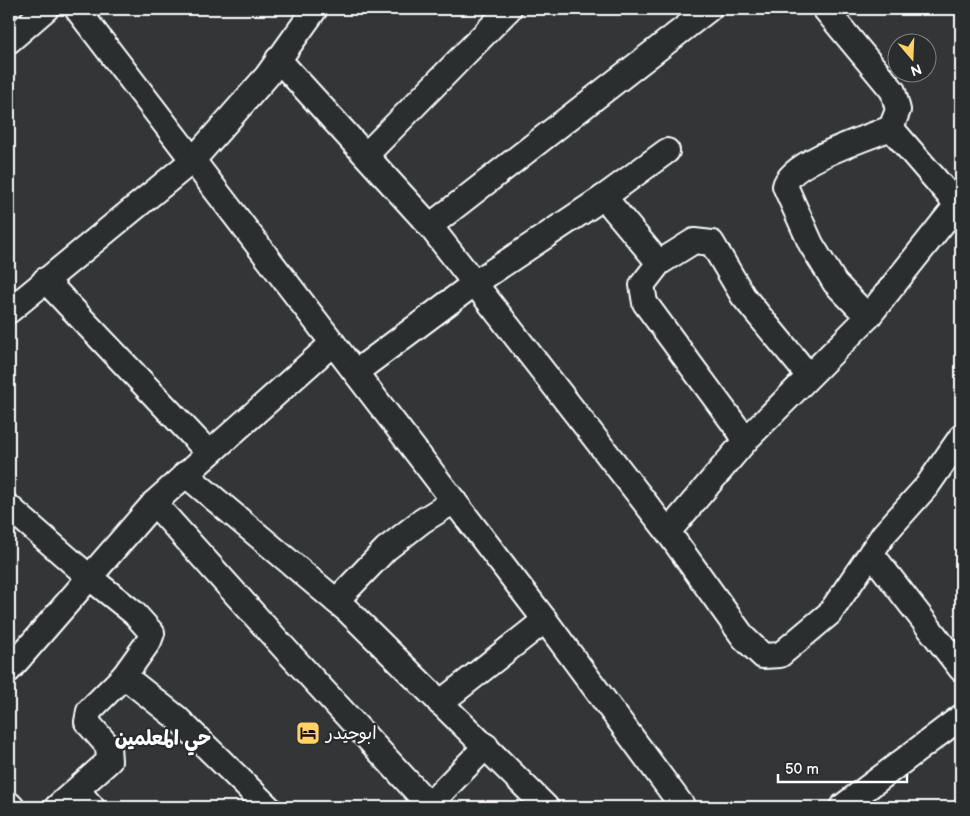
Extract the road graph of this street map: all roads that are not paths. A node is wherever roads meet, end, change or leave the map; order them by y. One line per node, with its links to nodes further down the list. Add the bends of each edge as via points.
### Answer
1 (46, 9): 7 (street)
2 (77, 9): 12 (street)
3 (313, 9): 8 (street)
4 (509, 9): 11 (street)
5 (709, 9): 15 (street)
6 (832, 11): 9 (street, via 893,91 898,110)
7 (9, 41)
8 (278, 59): 11 (street); 12 (street)
9 (890, 128): 14 (street); 20 (street, via 802,165 787,178 785,186 811,244 835,283)
10 (667, 151): 13 (street)
11 (366, 155): 15 (street)
12 (193, 160): 17 (street); 21 (street)
13 (604, 197): 16 (street); 18 (street)
14 (959, 207): 20 (street)
15 (430, 226): 18 (street)
16 (659, 263): 23 (street, via 694,241 712,243 743,296); 25 (street, via 642,285 645,303)
17 (45, 280): 19 (street); 26 (street)
18 (474, 283): 22 (street); 31 (street)
19 (9, 311)
20 (868, 317): 23 (street)
21 (333, 343): 22 (street); 26 (street)
22 (356, 372): 28 (street)
23 (808, 375): 25 (street)
24 (961, 437): 32 (street, via 927,486)
25 (746, 440): 31 (street)
26 (209, 453): 27 (street)
27 (186, 474): 29 (street); 34 (street)
28 (454, 501): 34 (street, via 386,548); 35 (street)
29 (154, 503): 33 (street); 44 (street)
30 (9, 507): 33 (street)
31 (668, 532): 32 (street, via 744,638 763,656 780,655 830,613)
32 (871, 553): 36 (street)
33 (89, 577): 37 (street); 38 (street, via 134,613 152,633)
34 (336, 601): 39 (street)
35 (545, 620): 39 (street); 50 (street)
36 (961, 669)
37 (9, 670)
38 (124, 676): 42 (street, via 89,711 87,722 108,746 109,761); 48 (street, via 177,718)
39 (440, 703): 41 (street)
40 (961, 717): 51 (street)
41 (486, 746): 44 (street); 49 (street)
42 (77, 790): 46 (street); 47 (street)
43 (9, 804): 45 (street)
44 (430, 806)
45 (12, 807)
46 (57, 807)
47 (92, 807)
48 (268, 807)
49 (546, 807)
50 (683, 807)
51 (842, 807)

